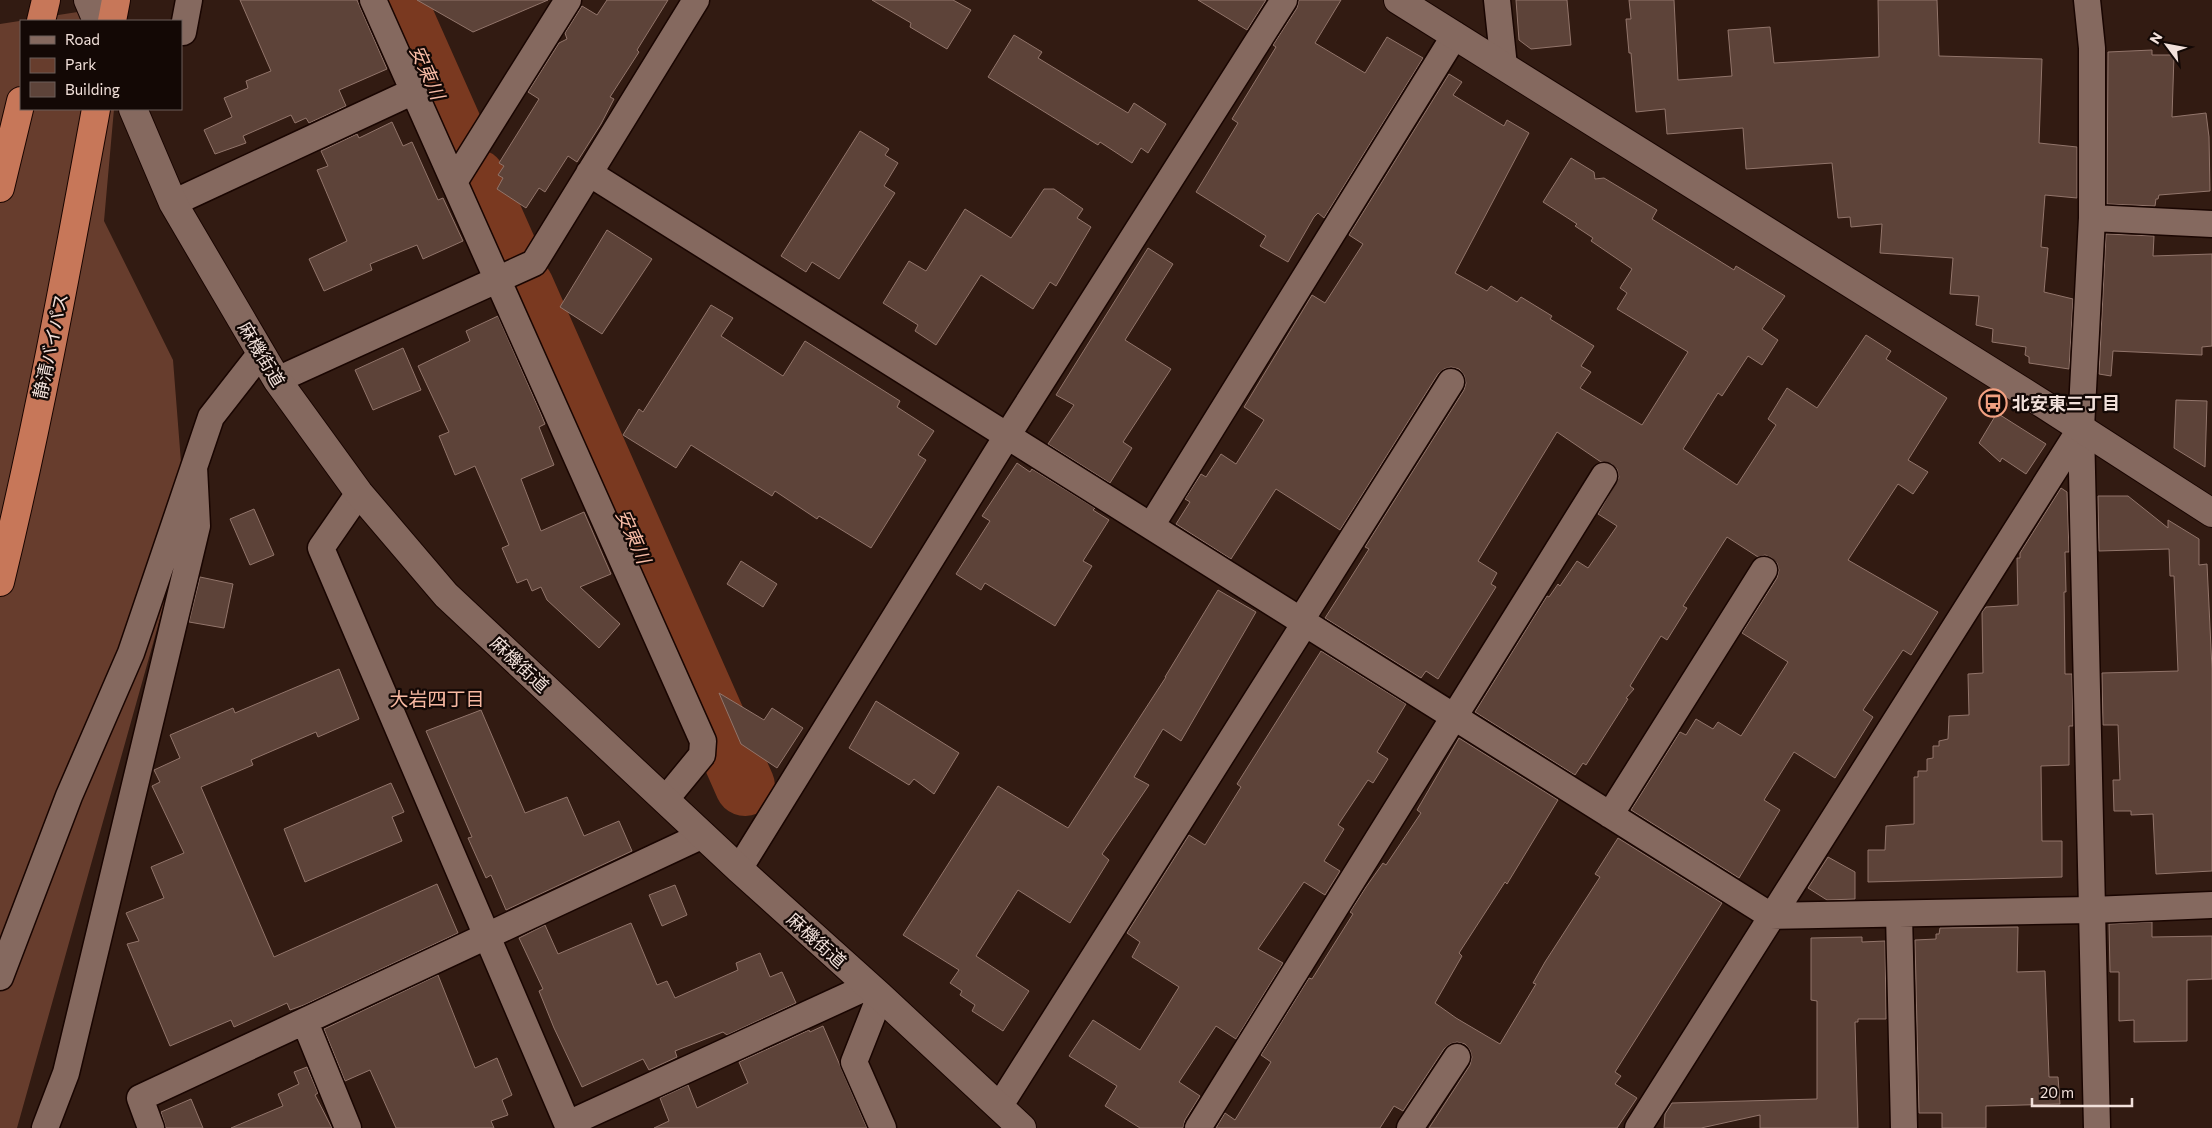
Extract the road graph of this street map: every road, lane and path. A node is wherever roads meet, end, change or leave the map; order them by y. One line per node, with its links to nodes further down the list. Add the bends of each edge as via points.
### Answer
1 (46, 0): 12 (highway)
2 (88, 0): 13 (street)
3 (116, 0): 14 (highway)
4 (373, 0): 18 (street)
5 (568, 0): 23 (street)
6 (696, 0): 22 (street)
7 (1284, 0): 33 (street)
8 (1398, 0): 16 (street)
9 (1497, 0): 17 (street)
10 (2087, 0): 26 (street, via 2092,48)
11 (192, 2): 15 (street)
12 (41, 20)
13 (97, 20)
14 (112, 20)
15 (182, 32)
16 (1455, 35): 17 (street); 38 (street)
17 (1504, 66): 32 (street)
18 (414, 91): 23 (street); 25 (street)
19 (20, 105): 24 (highway)
20 (96, 110): 40 (highway, 静清バイパス)
21 (133, 110): 25 (street, 麻機街道)
22 (589, 173): 28 (street, via 534,263); 33 (street)
23 (454, 182): 28 (street)
24 (0, 187)
25 (173, 203): 29 (street, 麻機街道)
26 (2092, 218): 27 (street); 32 (street)
27 (2212, 224)
28 (498, 280): 30 (street); 43 (street, via 702,741 702,755)
29 (261, 353): 30 (street, 麻機街道); 34 (street, via 211,417)
30 (276, 380): 36 (street, 麻機街道)
31 (1451, 382): 41 (street)
32 (2081, 428): 37 (street); 48 (street); 50 (street)
33 (1007, 436): 38 (street); 46 (street)
34 (194, 467): 52 (street, via 131,652 69,796); 58 (street, via 197,526 66,1073)
35 (1604, 476): 42 (street)
36 (359, 493): 43 (street, 麻機街道, via 446,595); 51 (street, via 321,548)
37 (2212, 513)
38 (1151, 526): 41 (street)
39 (1764, 570): 44 (street)
40 (0, 582)
41 (1303, 622): 42 (street); 56 (street)
42 (1453, 716): 44 (street); 63 (street)
43 (665, 800): 45 (street, 麻機街道)
44 (1610, 815): 50 (street)
45 (703, 835): 46 (street, 麻機街道); 51 (street)
46 (739, 869): 53 (street, 麻機街道)
47 (2212, 905): 48 (street)
48 (2092, 910): 49 (street); 67 (street)
49 (1899, 914): 50 (street); 66 (street)
50 (1771, 916): 65 (street)
51 (488, 937): 54 (street); 57 (street)
52 (0, 977)
53 (875, 991): 56 (street, 麻機街道); 57 (street); 61 (street, via 854,1062)
54 (305, 1022): 59 (street, via 140,1098); 60 (street)
55 (1457, 1057): 64 (street)
56 (999, 1106): 62 (street, 麻機街道)
57 (569, 1126)
58 (45, 1128)
59 (151, 1128)
60 (348, 1128)
61 (883, 1128)
62 (1022, 1128)
63 (1198, 1128)
64 (1410, 1128)
65 (1638, 1128)
66 (1904, 1128)
67 (2097, 1128)

